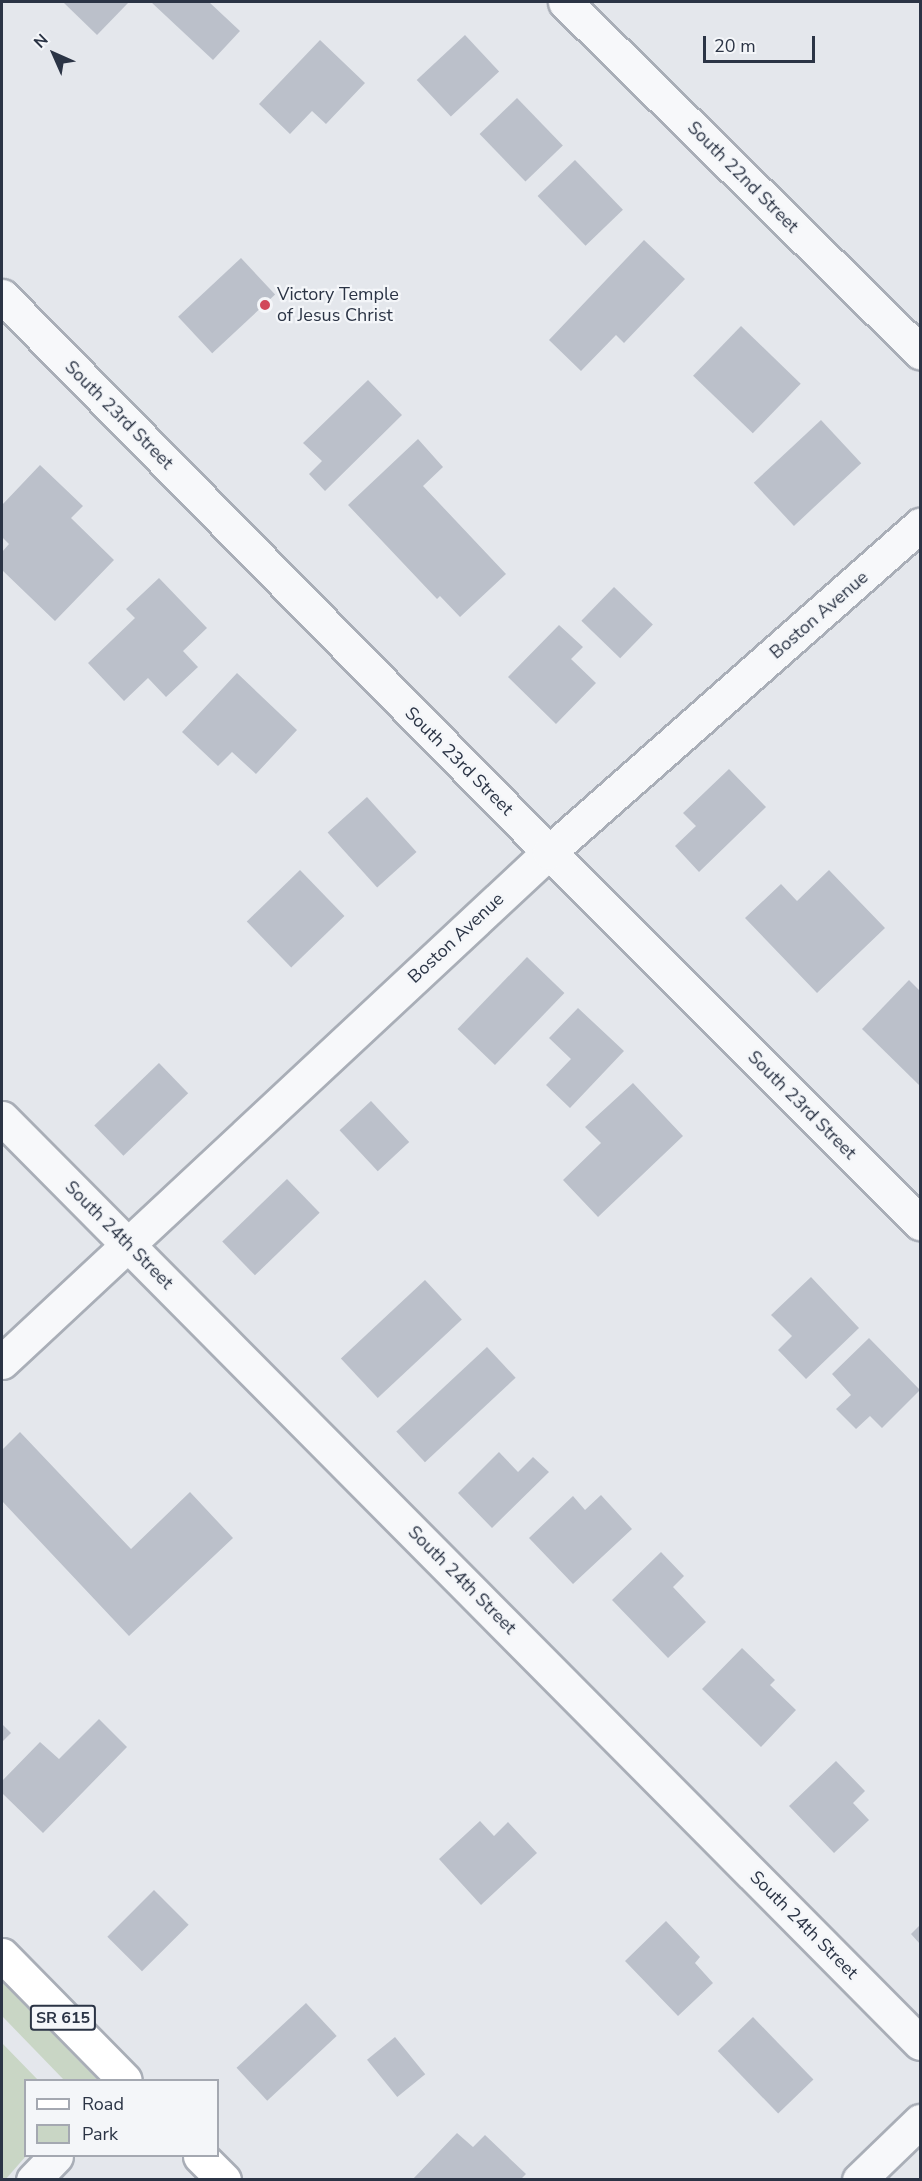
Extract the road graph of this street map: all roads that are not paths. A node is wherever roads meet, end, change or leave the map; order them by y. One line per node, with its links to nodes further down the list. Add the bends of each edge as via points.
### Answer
1 (566, 2): 3 (street, South 22nd Street)
2 (2, 296): 5 (street, South 23rd Street)
3 (921, 352)
4 (921, 525): 5 (street, Boston Avenue)
5 (549, 852): 7 (street, South 23rd Street); 8 (street, Boston Avenue)
6 (2, 1118): 8 (street, South 24th Street)
7 (921, 1223)
8 (129, 1244): 9 (street, Boston Avenue); 11 (street, South 24th Street)
9 (2, 1362)
10 (2, 1955): 12 (main road, SR 615)
11 (921, 2043)
12 (124, 2079)
13 (921, 2121): 18 (street)
14 (55, 2157): 16 (street)
15 (201, 2157): 17 (main road)
16 (33, 2180)
17 (224, 2180)
18 (859, 2180)

